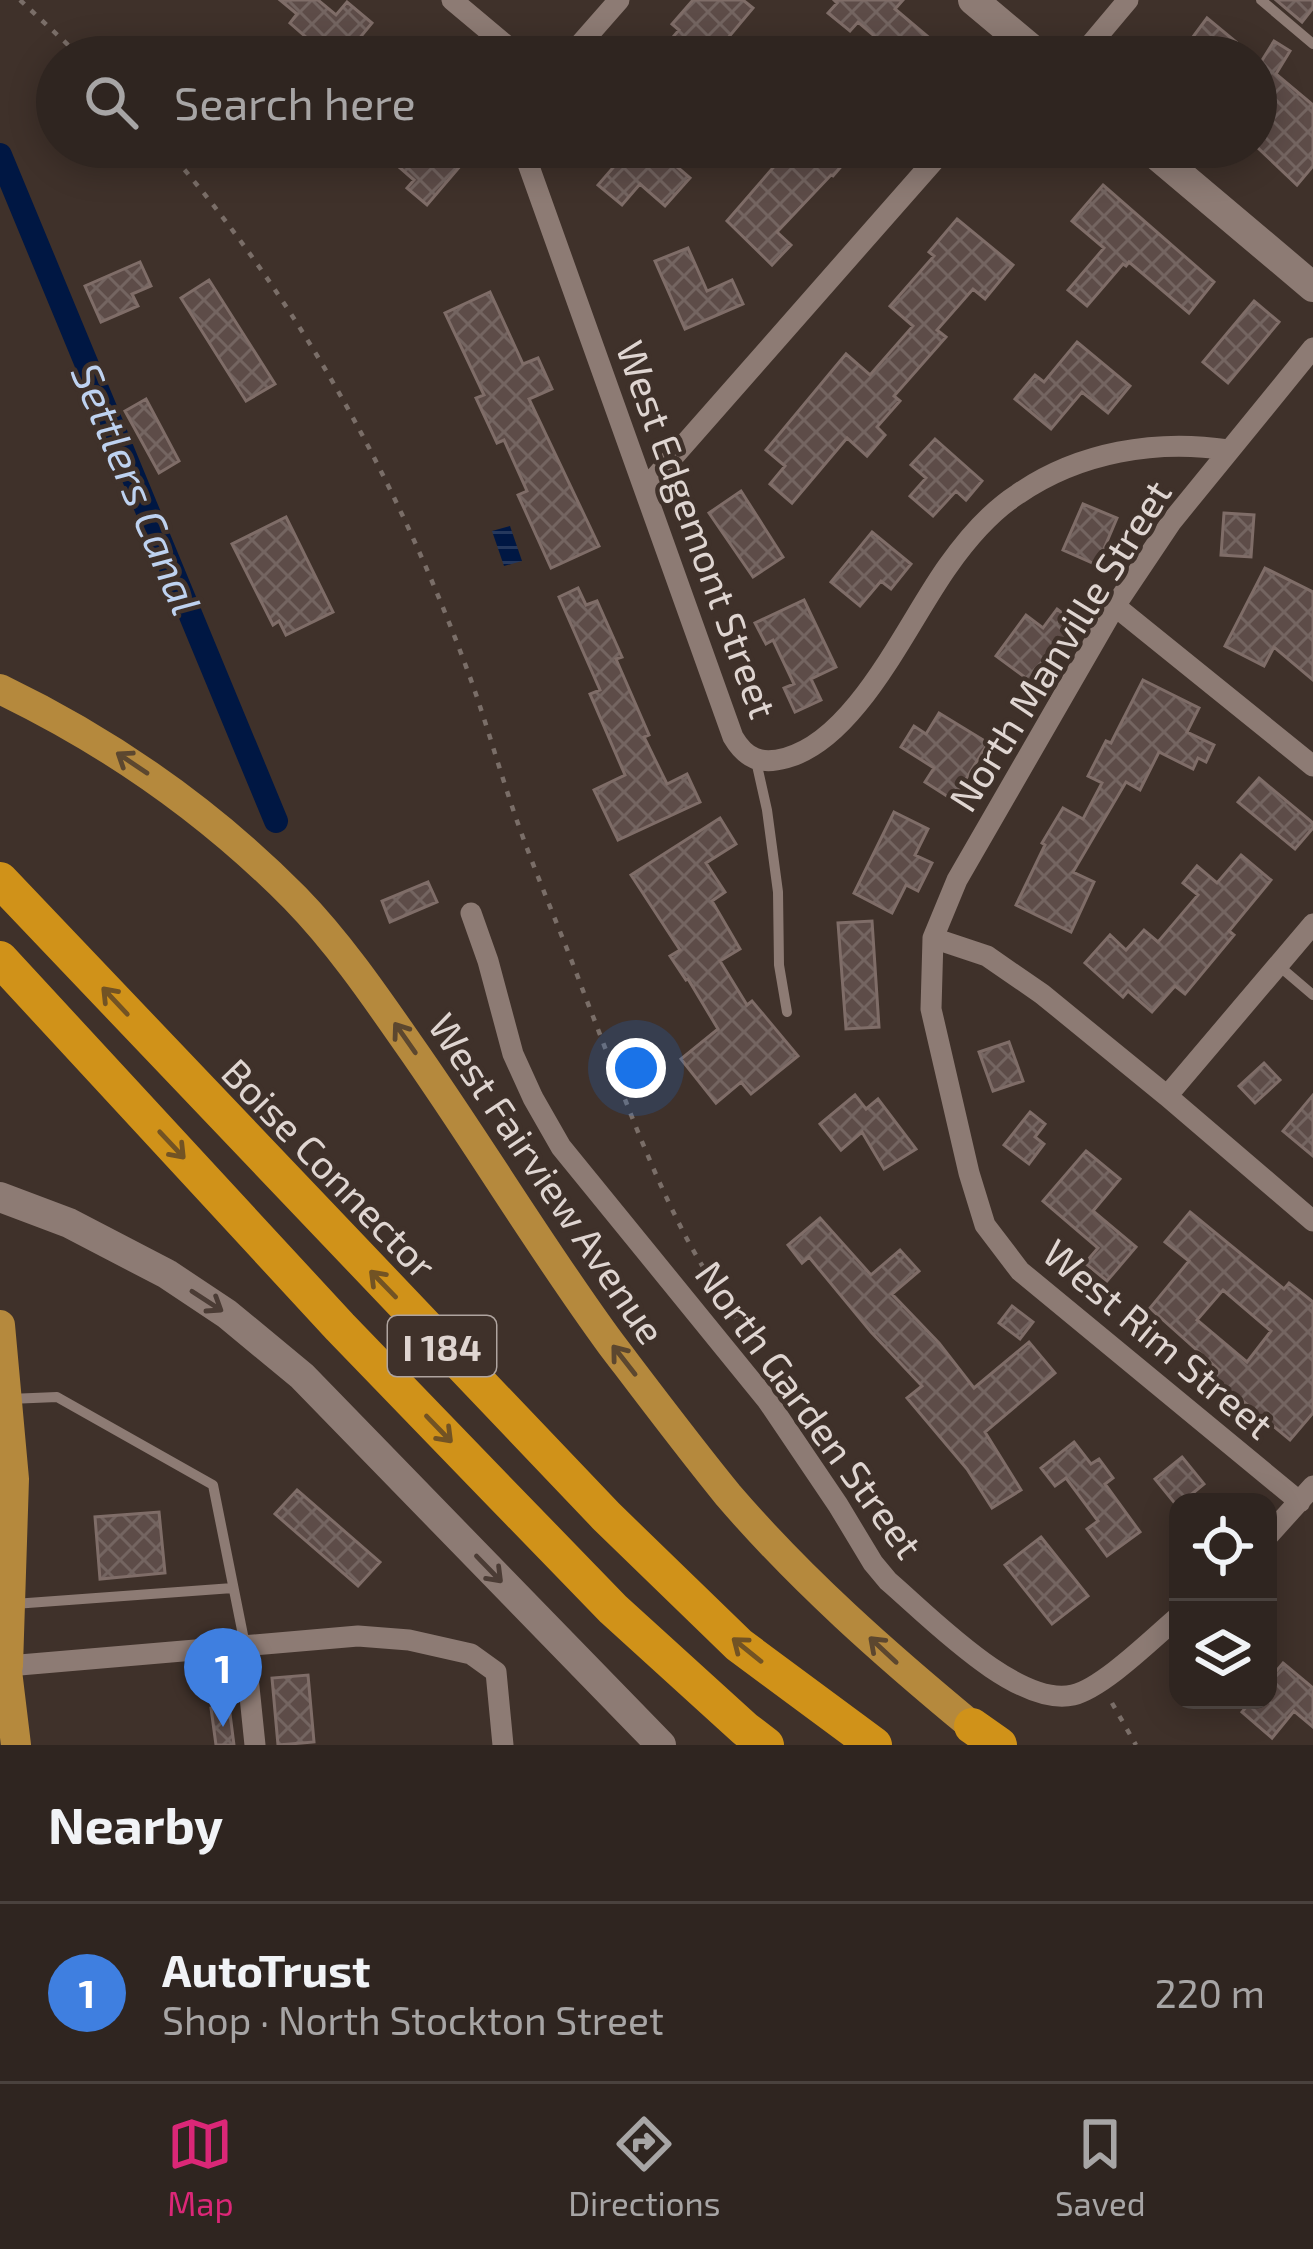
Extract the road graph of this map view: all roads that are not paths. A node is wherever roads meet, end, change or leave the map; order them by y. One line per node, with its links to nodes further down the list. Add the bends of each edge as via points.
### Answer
1 (452, 0): 6 (street)
2 (619, 0): 7 (street)
3 (974, 0): 8 (main road)
4 (1128, 0): 9 (street)
5 (1261, 0): 10 (lane)
6 (495, 36)
7 (587, 36)
8 (1013, 36)
9 (1098, 36)
10 (1313, 44)
11 (530, 168): 17 (street, West Edgemont Street)
12 (928, 168): 17 (street)
13 (1172, 168): 14 (main road)
14 (1313, 286)
15 (1313, 348): 16 (street, North Manville Street)
16 (1228, 450): 18 (street, North Manville Street); 20 (street, West Edgemont Street, via 1187,443 1112,452 1017,494 978,527 833,732 801,754)
17 (645, 489): 20 (street, West Edgemont Street, via 733,737)
18 (1115, 606): 21 (street); 25 (street, North Manville Street, via 957,880)
19 (0, 689): 42 (main road, West Fairview Avenue, one-way to 19, via 820,1592 729,1495 610,1342 374,993 298,901 134,762)
20 (756, 761): 29 (lane)
21 (1313, 766)
22 (0, 880): 48 (highway, Boise Connector / I 184, one-way to 22, via 739,1645 605,1516)
23 (471, 913): 39 (street, North Garden Street, via 513,1054 561,1147 767,1400 888,1581 1009,1681 1054,1696 1099,1682)
24 (1313, 924): 27 (street)
25 (932, 938): 30 (street, via 987,956); 35 (street, West Rim Street, via 931,1009 985,1225 1020,1271)
26 (3, 963): 47 (highway, I 184, one-way to 47, via 613,1609)
27 (1277, 964): 28 (lane); 30 (street)
28 (1313, 995)
29 (787, 1012)
30 (1167, 1096): 32 (street)
31 (0, 1197): 46 (main road, one-way to 46, via 166,1274 302,1376)
32 (1313, 1221)
33 (0, 1325): 34 (main road)
34 (7, 1400): 37 (lane, via 57,1397 213,1485); 38 (main road, via 14,1479)
35 (1306, 1494): 36 (street)
36 (1277, 1526)
37 (233, 1588): 38 (lane); 40 (lane)
38 (5, 1617): 41 (main road)
39 (1169, 1624)
40 (245, 1648): 41 (street); 44 (street); 45 (street, via 358,1636 471,1654 496,1672)
41 (8, 1666): 43 (main road)
42 (992, 1739)
43 (16, 1745)
44 (255, 1745)
45 (503, 1745)
46 (661, 1745)
47 (766, 1745)
48 (874, 1745)

